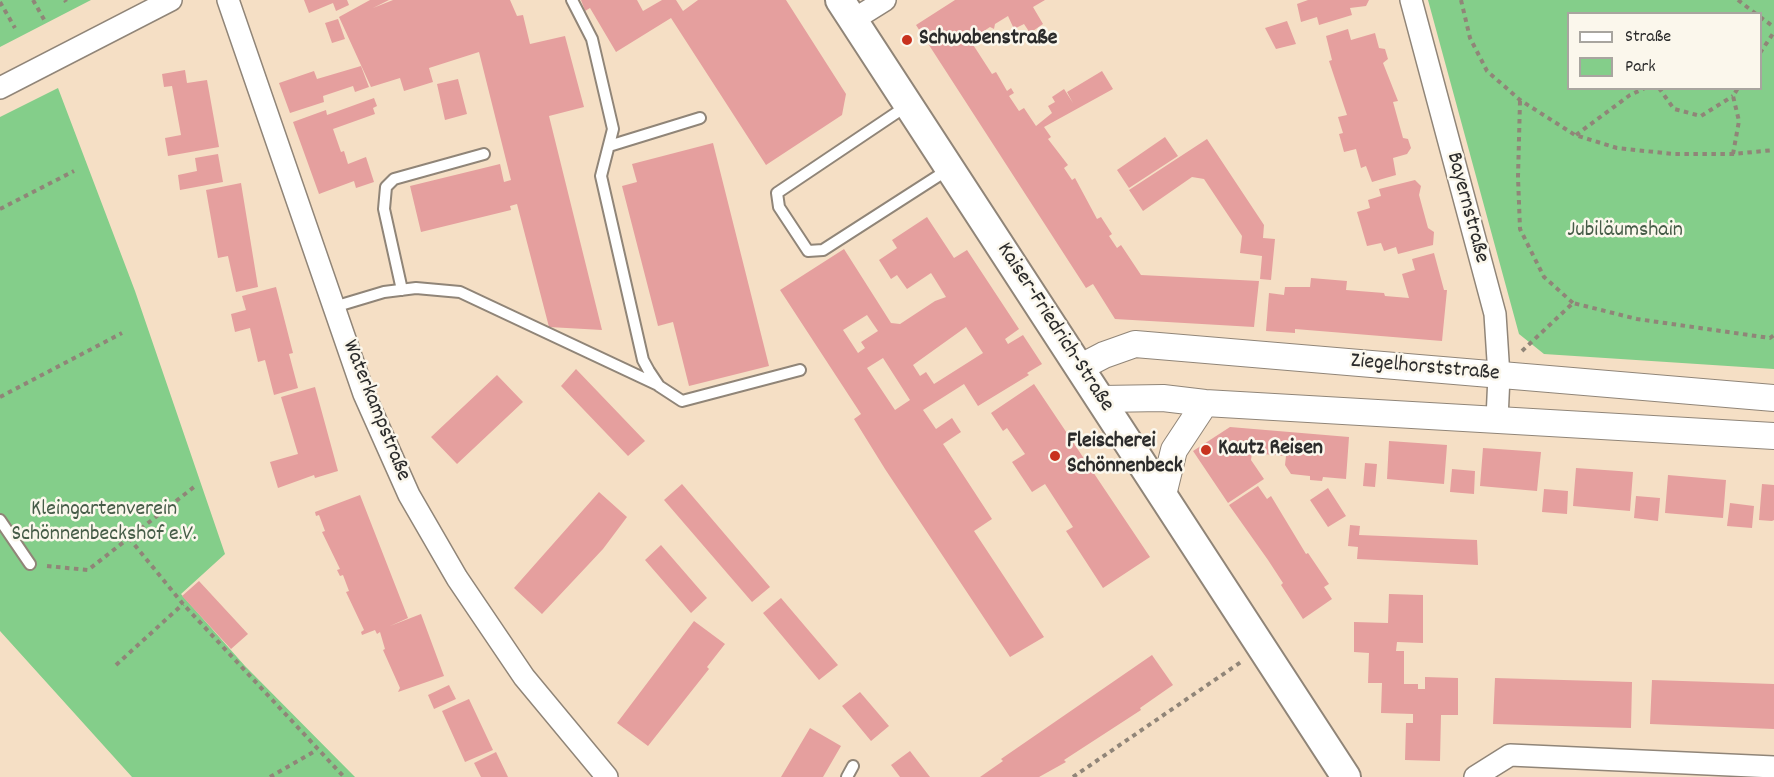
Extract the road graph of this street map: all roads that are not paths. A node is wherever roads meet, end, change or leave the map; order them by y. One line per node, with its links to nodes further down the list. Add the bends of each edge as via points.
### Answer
1 (171, 0): 7 (street)
2 (228, 0): 14 (street, Waterkampstraße)
3 (572, 0): 10 (lane, via 592,39 613,129)
4 (885, 0): 6 (street)
5 (1411, 0): 17 (street, Bayernstraße, via 1495,314)
6 (846, 10): 8 (main road, Kaiser-Friedrich-Straße)
7 (0, 87)
8 (908, 105): 12 (main road, Kaiser-Friedrich-Straße); 12 (lane, via 777,193 779,207 808,251 824,250)
9 (700, 118): 10 (lane)
10 (609, 146): 18 (lane, via 601,176 643,360)
11 (484, 154): 13 (lane, via 394,179 386,187 384,209)
12 (950, 169): 15 (main road, Kaiser-Friedrich-Straße)
13 (402, 290): 14 (lane); 18 (lane, via 441,288 460,292)
14 (334, 307): 29 (street, Waterkampstraße, via 364,394 409,495 456,578 525,677)
15 (1081, 368): 17 (street, Ziegelhorststraße, via 1104,354 1135,344); 20 (main road, Kaiser-Friedrich-Straße)
16 (800, 370): 18 (lane, via 682,401)
17 (1499, 376): 19 (street, Ziegelhorststraße); 22 (street, Bayernstraße)
18 (659, 386)
19 (1774, 398)
20 (1101, 399): 21 (street, Ziegelhorststraße, via 1163,398); 24 (main road, Kaiser-Friedrich-Straße)
21 (1205, 403): 22 (street, Ziegelhorststraße); 24 (street, via 1174,450)
22 (1497, 419): 23 (street, Ziegelhorststraße)
23 (1774, 436)
24 (1163, 495): 31 (main road, Kaiser-Friedrich-Straße)
25 (0, 520): 26 (lane)
26 (30, 564)
27 (853, 766): 30 (lane)
28 (1774, 767): 32 (street, via 1510,756)
29 (607, 777)
30 (847, 777)
31 (1346, 777)
32 (1475, 777)

